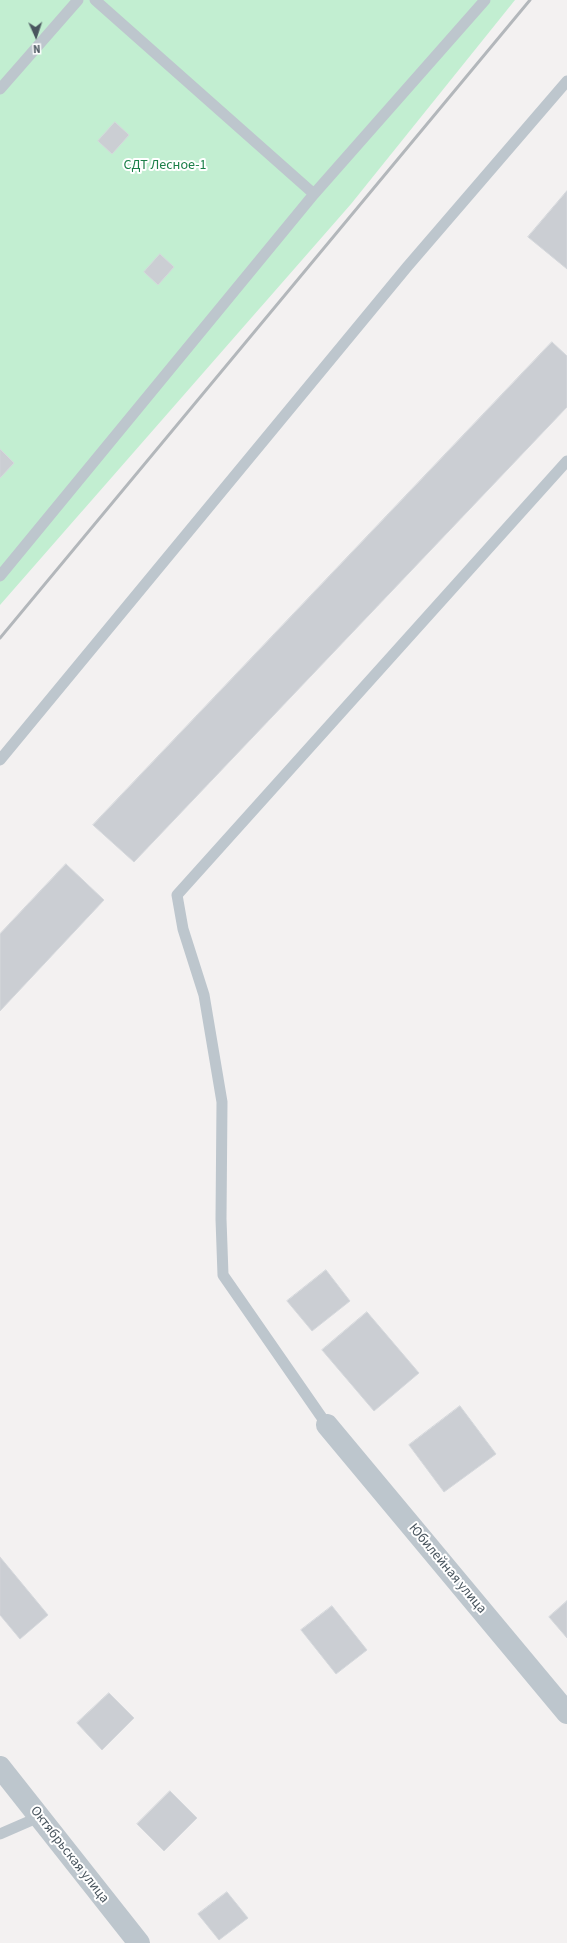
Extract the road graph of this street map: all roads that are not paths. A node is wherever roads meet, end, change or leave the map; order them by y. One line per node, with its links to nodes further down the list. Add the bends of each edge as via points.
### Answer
1 (78, 0): 5 (lane)
2 (95, 0): 6 (lane)
3 (485, 0): 6 (lane)
4 (567, 82): 9 (lane, via 402,273)
5 (0, 89)
6 (314, 194): 8 (lane)
7 (567, 461): 10 (lane, via 177,895 184,929 204,995 222,1102 223,1275)
8 (0, 576)
9 (0, 760)
10 (327, 1425): 11 (street, Юбилейная улица)
11 (567, 1714)
12 (0, 1767): 13 (street, Октябрьская улица)
13 (39, 1817): 14 (lane); 15 (street, Октябрьская улица)
14 (0, 1834)
15 (139, 1943)

